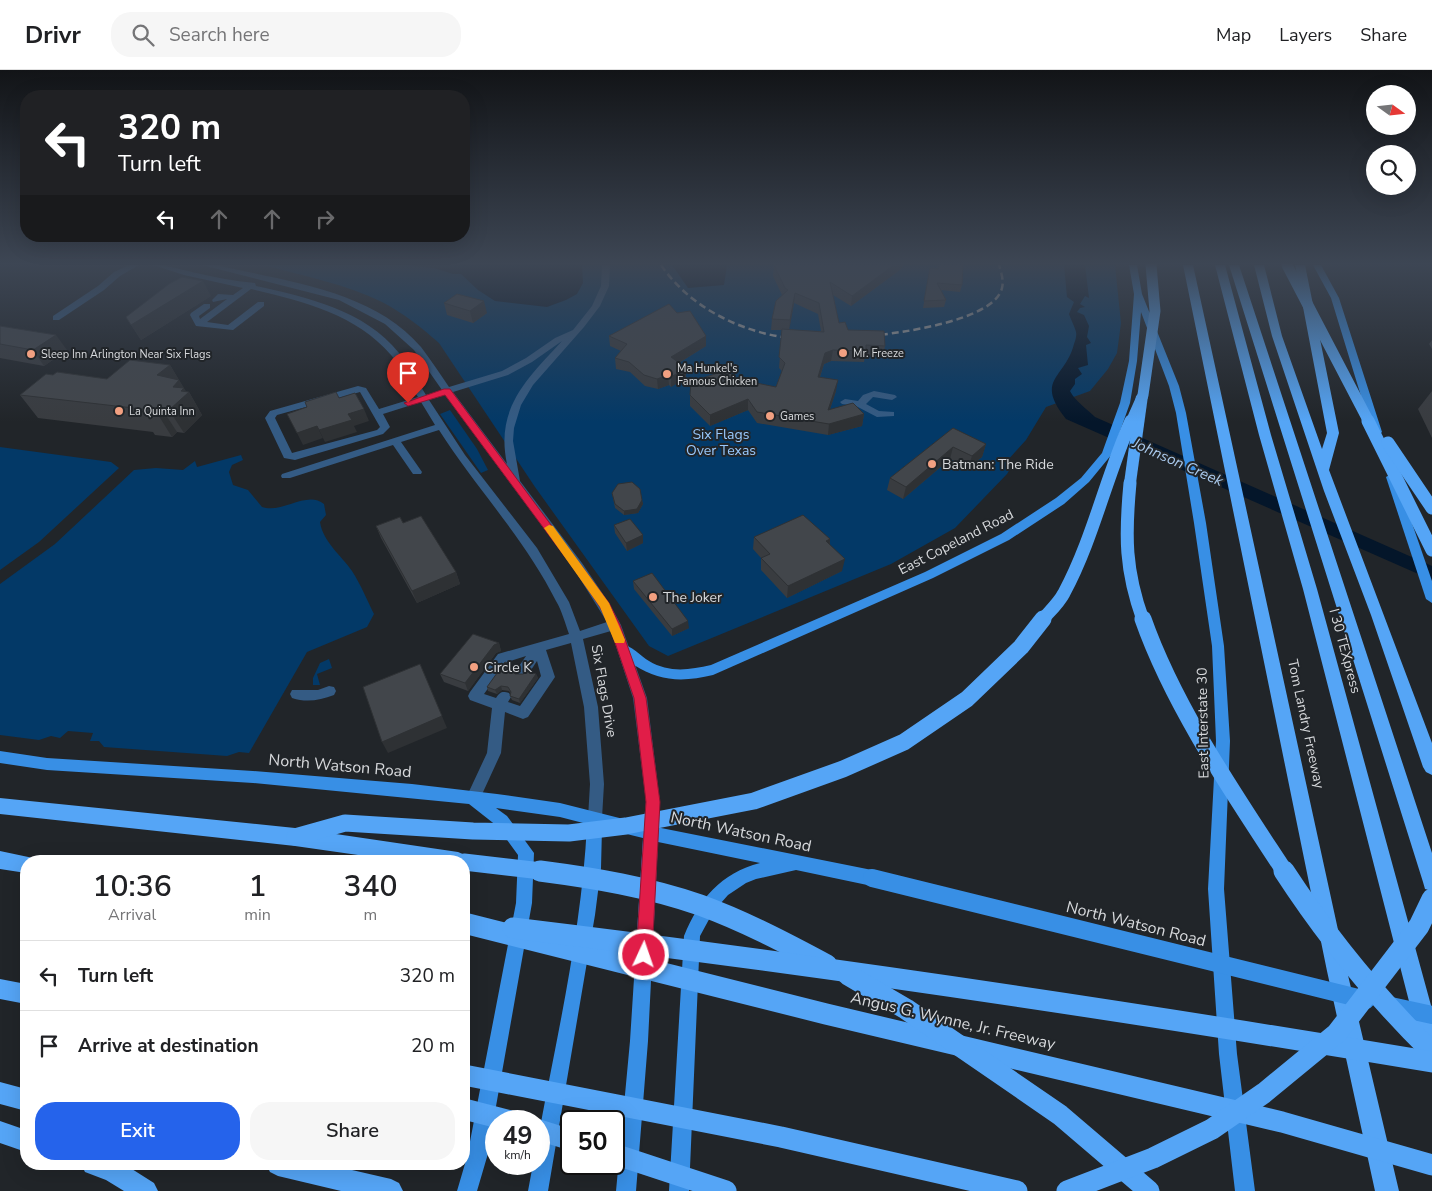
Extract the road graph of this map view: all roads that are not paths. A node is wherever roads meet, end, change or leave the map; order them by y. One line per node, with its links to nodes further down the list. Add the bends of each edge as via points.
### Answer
1 (195, 317): 17 (street)
2 (208, 317): 17 (street)
3 (244, 317): 17 (street, via 230,328)
4 (346, 317): 23 (street, Six Flags Drive, via 387,345)
5 (380, 317): 19 (street, Six Flags Drive, via 412,342)
6 (589, 317): 18 (street)
7 (1136, 317): 40 (main road, East Copeland Road, via 1125,403 1107,454 1072,491 1005,537 929,575 713,670 690,676 660,674)
8 (1147, 317): 88 (main road, East Interstate 30, via 1181,413 1218,646 1223,741 1216,889 1228,1054)
9 (1154, 317): 21 (highway, bridge)
10 (1200, 317): 89 (highway, Tom Landry Freeway, via 1336,971)
11 (1234, 317): 64 (highway, I 30 TEXpress)
12 (1250, 317): 57 (highway, I 30 TEXpress)
13 (1272, 317): 30 (highway)
14 (1310, 317): 30 (highway, via 1333,432)
15 (1315, 317): 20 (highway, bridge)
16 (1341, 317): 36 (main road)
17 (199, 324)
18 (575, 332): 19 (street, via 513,369); 33 (street, via 534,376 514,410 508,437)
19 (447, 391): 23 (street); 33 (street, Six Flags Drive)
20 (1355, 394): 34 (highway, bridge); 35 (highway, bridge)
21 (1143, 395): 51 (highway, bridge, via 1121,443 1080,558 1063,595 1021,647 967,699 904,742 843,769 754,801 626,826 569,833 344,823); 65 (highway, bridge, via 1126,527 1129,576 1146,630 1177,699 1275,858 1323,928)
22 (892, 397): 25 (street, via 870,394 862,399)
23 (423, 399): 26 (street); 28 (street, Six Flags Drive)
24 (845, 402): 25 (street)
25 (861, 405): 27 (street, via 873,413)
26 (378, 413): 26 (street, via 384,427 380,432 295,457 288,456 270,418 274,413 358,389 363,390)
27 (891, 414)
28 (441, 426): 29 (street); 38 (street, Six Flags Drive, via 533,552 563,602)
29 (395, 441): 31 (street); 32 (street)
30 (1323, 470): 46 (highway)
31 (417, 472)
32 (286, 476)
33 (517, 485): 37 (street, Six Flags Drive, via 583,574)
34 (1432, 508)
35 (1432, 550)
36 (1432, 599)
37 (615, 625): 38 (street); 40 (street, Six Flags Drive)
38 (576, 637): 39 (street); 49 (street, Six Flags Drive, via 595,745)
39 (539, 648): 41 (street); 44 (street, via 548,677 523,713); 44 (street, via 503,658 475,696)
40 (622, 649): 50 (street, Six Flags Drive, via 640,698 653,802)
41 (522, 672)
42 (328, 691): 43 (street, via 318,695)
43 (296, 694)
44 (501, 700): 47 (street, via 494,753)
45 (0, 757): 47 (main road, North Watson Road, via 48,764 253,777)
46 (1432, 767)
47 (473, 798): 49 (main road, North Watson Road); 80 (main road, via 502,821 526,853 524,903 477,1157)
48 (0, 806): 51 (highway)
49 (595, 818): 50 (main road, North Watson Road); 81 (main road, Six Flags Drive, via 587,915)
50 (651, 833): 56 (main road, North Watson Road); 82 (main road, Six Flags Drive, via 639,1041)
51 (295, 837): 52 (highway)
52 (417, 855)
53 (0, 860): 54 (highway)
54 (20, 863)
55 (470, 863): 87 (highway, bridge, via 555,872 626,885 699,905 775,938 864,984 914,1015 1060,1115)
56 (797, 863): 63 (main road, North Watson Road, bridge, via 872,878); 83 (main road, via 750,873 726,886 711,899 692,936)
57 (1432, 882)
58 (1432, 898): 86 (highway, bridge, via 1419,926 1337,1033 1264,1093 1212,1129 1162,1154)
59 (470, 924): 66 (highway, bridge, via 923,981)
60 (470, 925): 75 (highway, Angus G. Wynne, Jr. Freeway, bridge, via 826,1014 1282,1122)
61 (0, 989): 62 (highway)
62 (20, 993)
63 (1432, 1015)
64 (1432, 1048)
65 (1432, 1052)
66 (1432, 1062)
67 (470, 1077): 85 (highway, bridge, via 782,1137)
68 (0, 1092): 69 (highway)
69 (20, 1098)
70 (470, 1111): 71 (highway, bridge)
71 (485, 1114)
72 (0, 1132): 73 (highway)
73 (20, 1139)
74 (625, 1158): 84 (highway, bridge)
75 (1432, 1165)
76 (108, 1170): 78 (highway)
77 (303, 1170): 79 (highway)
78 (146, 1191)
79 (390, 1191)
80 (467, 1191)
81 (538, 1191)
82 (626, 1191)
83 (679, 1191)
84 (726, 1191)
85 (1017, 1191)
86 (1067, 1191)
87 (1149, 1191)
88 (1245, 1191)
89 (1387, 1191)

